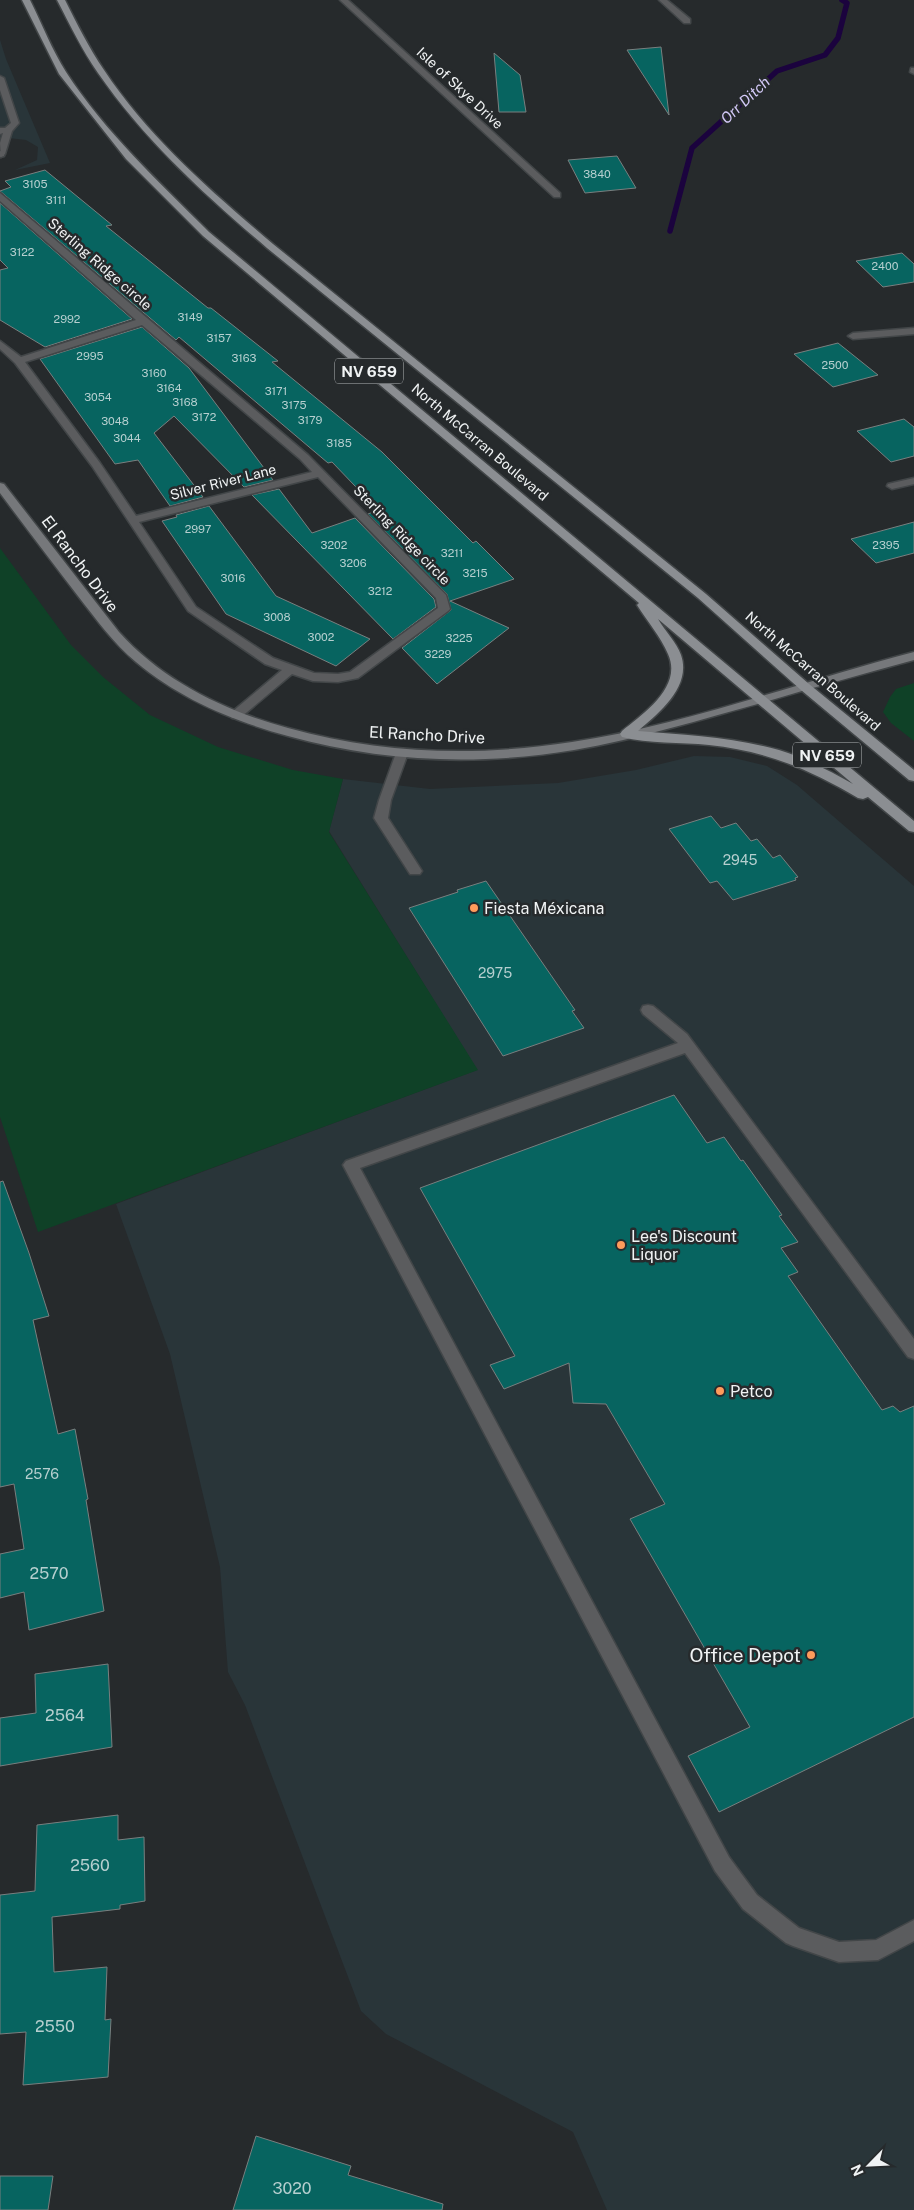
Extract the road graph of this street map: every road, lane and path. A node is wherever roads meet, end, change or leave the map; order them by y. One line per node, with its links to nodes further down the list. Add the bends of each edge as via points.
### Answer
1 (26, 0): 22 (main road, North McCarran Boulevard / NV 659, via 62,72 129,158 163,193 206,234)
2 (61, 0): 25 (main road, North McCarran Boulevard / NV 659, via 82,42 126,106 201,187 702,596)
3 (344, 0): 10 (street, Isle of Skye Drive)
4 (663, 0): 5 (street)
5 (688, 21)
6 (0, 78): 7 (street)
7 (2, 88): 8 (street, via 15,123)
8 (4, 131): 9 (street)
9 (1, 154)
10 (557, 195)
11 (0, 196): 12 (street, Sterling Ridge circle)
12 (143, 321): 16 (street); 17 (street, Sterling Ridge circle)
13 (914, 331): 14 (street)
14 (853, 336)
15 (0, 344): 16 (street, Sterling Ridge circle)
16 (19, 362): 21 (street, Sterling Ridge circle)
17 (320, 473): 21 (street, Silver River Lane); 24 (street, Sterling Ridge circle, via 442,597 444,609 354,675 313,678)
18 (914, 480): 20 (street)
19 (0, 486): 27 (main road, El Rancho Drive, via 114,635 139,660 172,683)
20 (892, 486)
21 (133, 520): 24 (street, Sterling Ridge circle, via 192,609 269,661)
22 (635, 594): 26 (main road, North McCarran Boulevard / NV 659); 28 (main road, via 675,655 677,668 667,696)
23 (914, 656): 25 (main road, El Rancho Drive)
24 (290, 669): 27 (street)
25 (804, 687): 26 (main road, El Rancho Drive); 30 (main road, North McCarran Boulevard / NV 659)
26 (761, 699): 28 (main road, El Rancho Drive); 31 (main road, North McCarran Boulevard / NV 659)
27 (236, 715): 29 (main road, El Rancho Drive, via 296,735)
28 (626, 734): 29 (main road, El Rancho Drive, via 574,746 514,753 454,756); 31 (main road, via 763,750 828,776)
29 (402, 753): 33 (street, via 384,800 381,818)
30 (914, 777)
31 (893, 811): 32 (main road, North McCarran Boulevard / NV 659)
32 (914, 828)
33 (415, 871)
34 (648, 1010): 35 (street)
35 (687, 1046): 36 (street); 37 (street, via 351,1165 722,1864 750,1902 793,1936 839,1952 878,1950)
36 (914, 1352)
37 (914, 1930)

